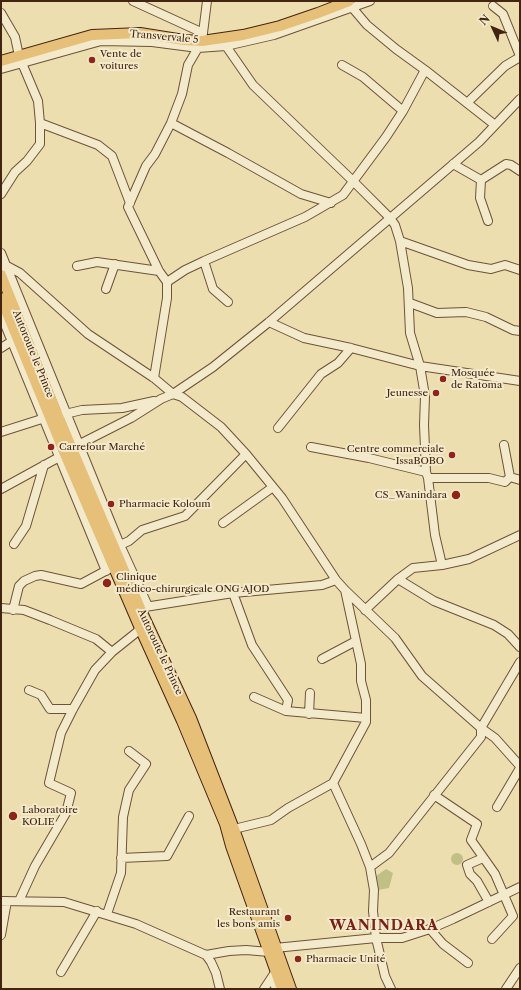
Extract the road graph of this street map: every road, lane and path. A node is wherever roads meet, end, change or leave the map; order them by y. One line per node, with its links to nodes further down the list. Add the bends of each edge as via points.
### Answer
1 (133, 1): 7 (street)
2 (207, 1): 7 (street)
3 (370, 1): 4 (street)
4 (347, 3): 7 (main road, Transvervale 5, via 280,26); 8 (street, via 274,35); 14 (street, via 372,30)
5 (493, 6): 9 (street, via 503,14)
6 (1, 12): 10 (street, via 16,37)
7 (201, 41): 8 (street); 10 (main road, Transvervale 5, via 140,33 92,35); 19 (street, via 188,65 182,94)
8 (226, 46): 24 (street, via 253,85)
9 (520, 56): 16 (street, via 505,66)
10 (20, 60): 11 (main road, Transvervale 5); 13 (street); 18 (street, via 38,101)
11 (1, 61)
12 (342, 65): 17 (street, via 363,76)
13 (1, 70)
14 (425, 70): 16 (street); 17 (street)
15 (520, 99): 20 (street)
16 (467, 102): 20 (street)
17 (403, 111): 24 (street)
18 (40, 123): 25 (street, via 40,144 15,172); 26 (street, via 98,145 112,156)
19 (171, 123): 26 (street, via 146,166); 27 (street, via 301,194)
20 (495, 125): 21 (street)
21 (453, 164): 23 (street); 28 (street)
22 (520, 171): 23 (street, via 506,164)
23 (481, 180): 29 (street, via 480,198)
24 (353, 181): 27 (street, via 343,195); 28 (street)
25 (1, 194)
26 (130, 203): 36 (street, via 128,207)
27 (331, 203): 32 (street)
28 (390, 218): 30 (street); 44 (street)
29 (488, 221)
30 (400, 241): 37 (street, via 468,265 491,269 506,265); 42 (street)
31 (1, 253): 35 (street)
32 (204, 261): 38 (street); 41 (street, via 213,289)
33 (115, 264): 34 (street, via 97,262); 36 (street); 39 (street)
34 (77, 266)
35 (3, 270): 50 (street, via 20,273 88,334); 54 (main road, Autoroute le Prince)
36 (159, 270): 38 (street)
37 (520, 270)
38 (167, 282): 50 (street, via 167,298)
39 (106, 289)
40 (1, 298): 54 (main road, Autoroute le Prince)
41 (228, 302)
42 (410, 303): 45 (street, via 437,313 466,312 486,317 512,330); 49 (street, via 410,333)
43 (1, 315): 46 (street)
44 (269, 322): 48 (street, via 304,338); 52 (street, via 213,367)
45 (520, 331)
46 (12, 341): 47 (street); 54 (street)
47 (1, 348)
48 (351, 348): 49 (street); 55 (street, via 338,363 321,374)
49 (420, 366): 51 (street); 62 (street, via 425,396)
50 (154, 378): 52 (street)
51 (520, 381)
52 (174, 394): 53 (street); 60 (street, via 182,397 221,427)
53 (161, 399): 54 (street, via 122,408 82,410); 59 (street)
54 (54, 416): 56 (street); 59 (main road, Autoroute le Prince); 59 (street)
55 (278, 428)
56 (1, 432)
57 (504, 445): 63 (street)
58 (311, 447): 62 (street, via 369,458)
59 (69, 451): 61 (street); 70 (street); 72 (main road, Autoroute le Prince); 77 (main road, Autoroute le Prince)
60 (246, 454): 65 (street); 70 (street, via 186,516 142,530)
61 (44, 465): 66 (street); 69 (street, via 26,526)
62 (427, 475): 63 (street, via 489,478 505,482); 71 (street)
63 (510, 477): 64 (street)
64 (520, 480)
65 (273, 487): 67 (street); 74 (street)
66 (1, 489)
67 (223, 523)
68 (520, 535): 71 (street, via 469,559)
69 (14, 544)
70 (120, 545): 77 (street)
71 (442, 565): 73 (street, via 413,568)
72 (110, 569): 79 (street, via 81,584 35,576 19,586); 81 (main road, Autoroute le Prince)
73 (398, 579): 80 (street); 83 (street, via 434,601 494,625 508,634)
74 (336, 580): 75 (street); 76 (street, via 322,585)
75 (345, 590): 80 (street); 82 (street)
76 (234, 593): 77 (street); 91 (street, via 252,645 288,700)
77 (144, 607): 101 (main road, Autoroute le Prince)
78 (1, 608): 79 (street)
79 (13, 610): 84 (street, via 30,612 96,639)
80 (365, 610): 94 (street, via 395,638 422,676)
81 (140, 628): 84 (street); 116 (main road, Autoroute le Prince, via 225,824)
82 (356, 641): 85 (street); 93 (street, via 366,700)
83 (520, 647)
84 (112, 652): 90 (street, via 95,670)
85 (322, 659)
86 (520, 662): 94 (street)
87 (29, 690): 90 (street, via 41,695 50,709)
88 (310, 693): 92 (street)
89 (254, 697): 91 (street)
90 (73, 709): 108 (street, via 61,733 49,783 71,792 66,813 35,866)
91 (286, 711): 92 (street)
92 (309, 714): 93 (street)
93 (366, 718): 97 (street)
94 (481, 728): 96 (street, via 496,738); 98 (street, via 481,737)
95 (129, 751): 102 (street, via 146,764 129,790 123,817)
96 (520, 767): 99 (street)
97 (333, 783): 101 (street, via 271,820); 104 (street)
98 (434, 795): 103 (street, via 477,824 471,840); 104 (street, via 389,853)
99 (497, 807)
100 (189, 816): 102 (street, via 167,856)
101 (234, 829): 116 (main road, Autoroute le Prince)
102 (121, 858): 111 (street, via 121,873)
103 (483, 858): 106 (street, via 495,874); 109 (street, via 466,865)
104 (370, 867): 114 (street, via 374,890 372,911)
105 (520, 887): 106 (street)
106 (504, 894): 109 (street); 115 (street, via 513,916)
107 (4, 901): 108 (street); 113 (street)
108 (19, 901): 110 (street, via 64,902)
109 (489, 902): 112 (street)
110 (97, 911): 111 (street); 120 (street)
111 (107, 914): 117 (street)
112 (430, 929): 114 (street, via 402,938); 118 (street, via 442,944)
113 (1, 935)
114 (376, 938): 116 (street); 127 (street, via 385,976)
115 (492, 939)
116 (272, 950): 117 (street, via 229,951); 121 (main road, Autoroute le Prince); 126 (main road, Autoroute le Prince)
117 (206, 955): 122 (street, via 216,973)
118 (468, 963)
119 (520, 968): 128 (street)
120 (61, 972)
121 (274, 974): 123 (street); 124 (street); 125 (main road, Autoroute le Prince)
122 (220, 989)
123 (264, 989)
124 (276, 989)
125 (282, 989)
126 (291, 989)
127 (391, 989)
128 (506, 989)

